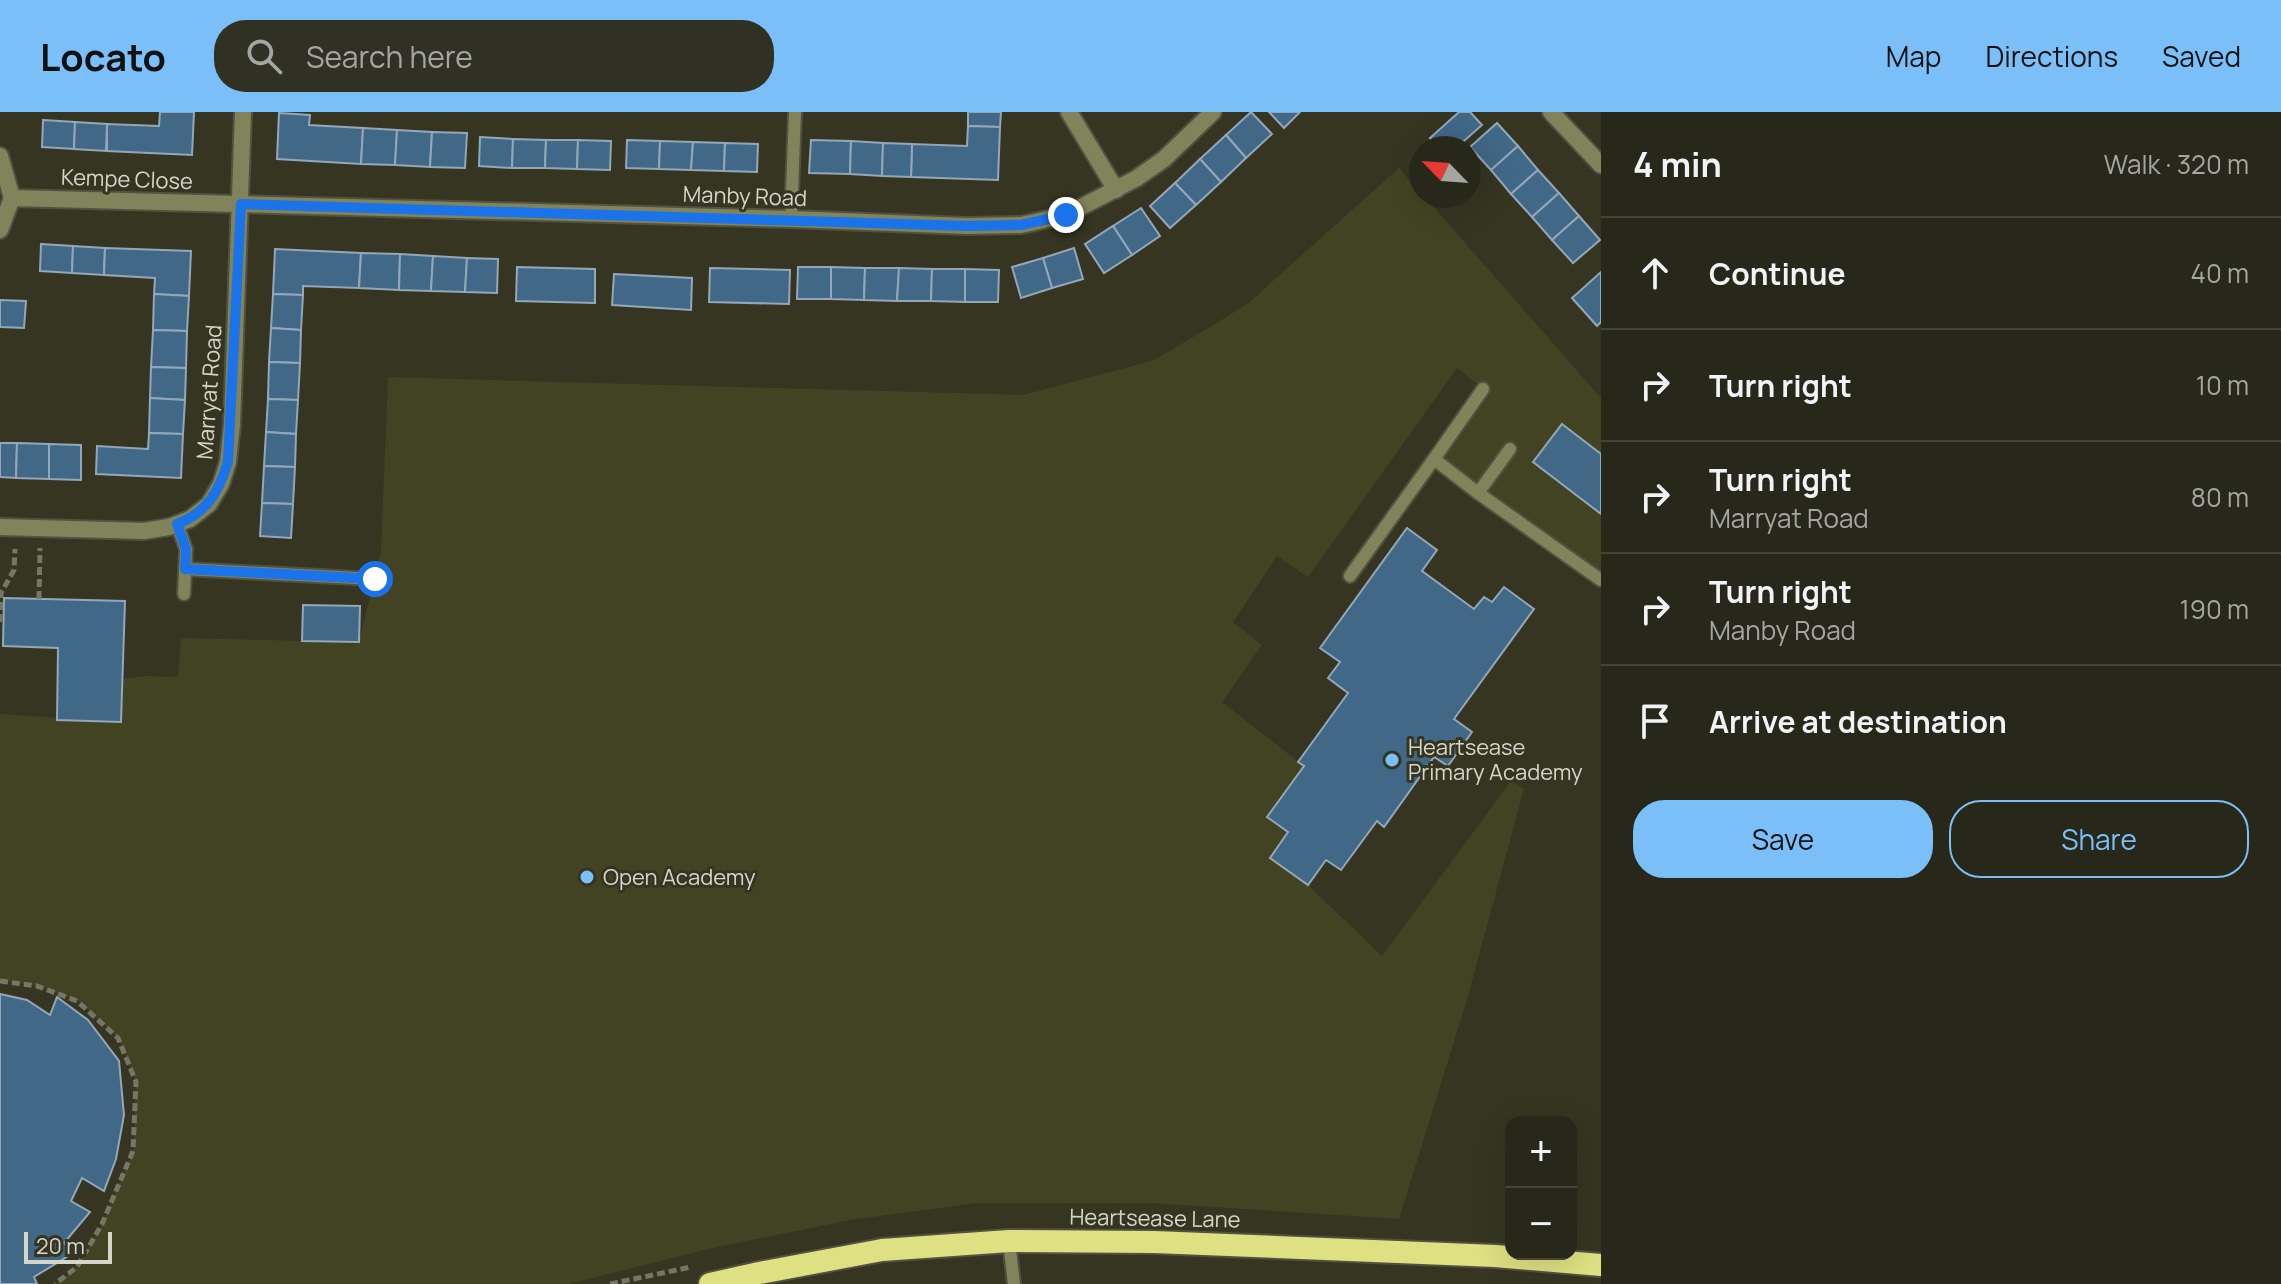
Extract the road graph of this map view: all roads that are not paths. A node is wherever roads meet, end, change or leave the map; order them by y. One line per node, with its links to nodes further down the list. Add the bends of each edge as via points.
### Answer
1 (243, 112): 10 (street, Marryat Road)
2 (795, 112): 11 (lane)
3 (1069, 112): 8 (street)
4 (1213, 112): 8 (street, Manby Road, via 1164,159)
5 (1551, 112): 7 (street)
6 (0, 156): 9 (street)
7 (1601, 165)
8 (1116, 190): 11 (street, Manby Road, via 1066,215 1021,225)
9 (12, 198): 10 (street, Kempe Close); 12 (street)
10 (241, 204): 11 (street, Manby Road); 17 (street, Marryat Road, via 228,462 209,504)
11 (791, 219)
12 (0, 230)
13 (1483, 389): 15 (lane)
14 (1510, 449): 16 (lane)
15 (1434, 459): 16 (lane); 20 (lane)
16 (1478, 493): 22 (lane)
17 (177, 524): 18 (street, Marryat Road, via 144,531); 19 (lane, via 186,549)
18 (8, 527)
19 (185, 569): 21 (lane); 23 (lane)
20 (1350, 576)
21 (375, 579)
22 (1601, 580)
23 (184, 594)
24 (1009, 1241): 25 (highway, Heartsease Lane, via 1495,1256); 26 (highway, Heartsease Lane, via 882,1250); 27 (lane)
25 (1601, 1265)
26 (710, 1284)
27 (1014, 1284)

